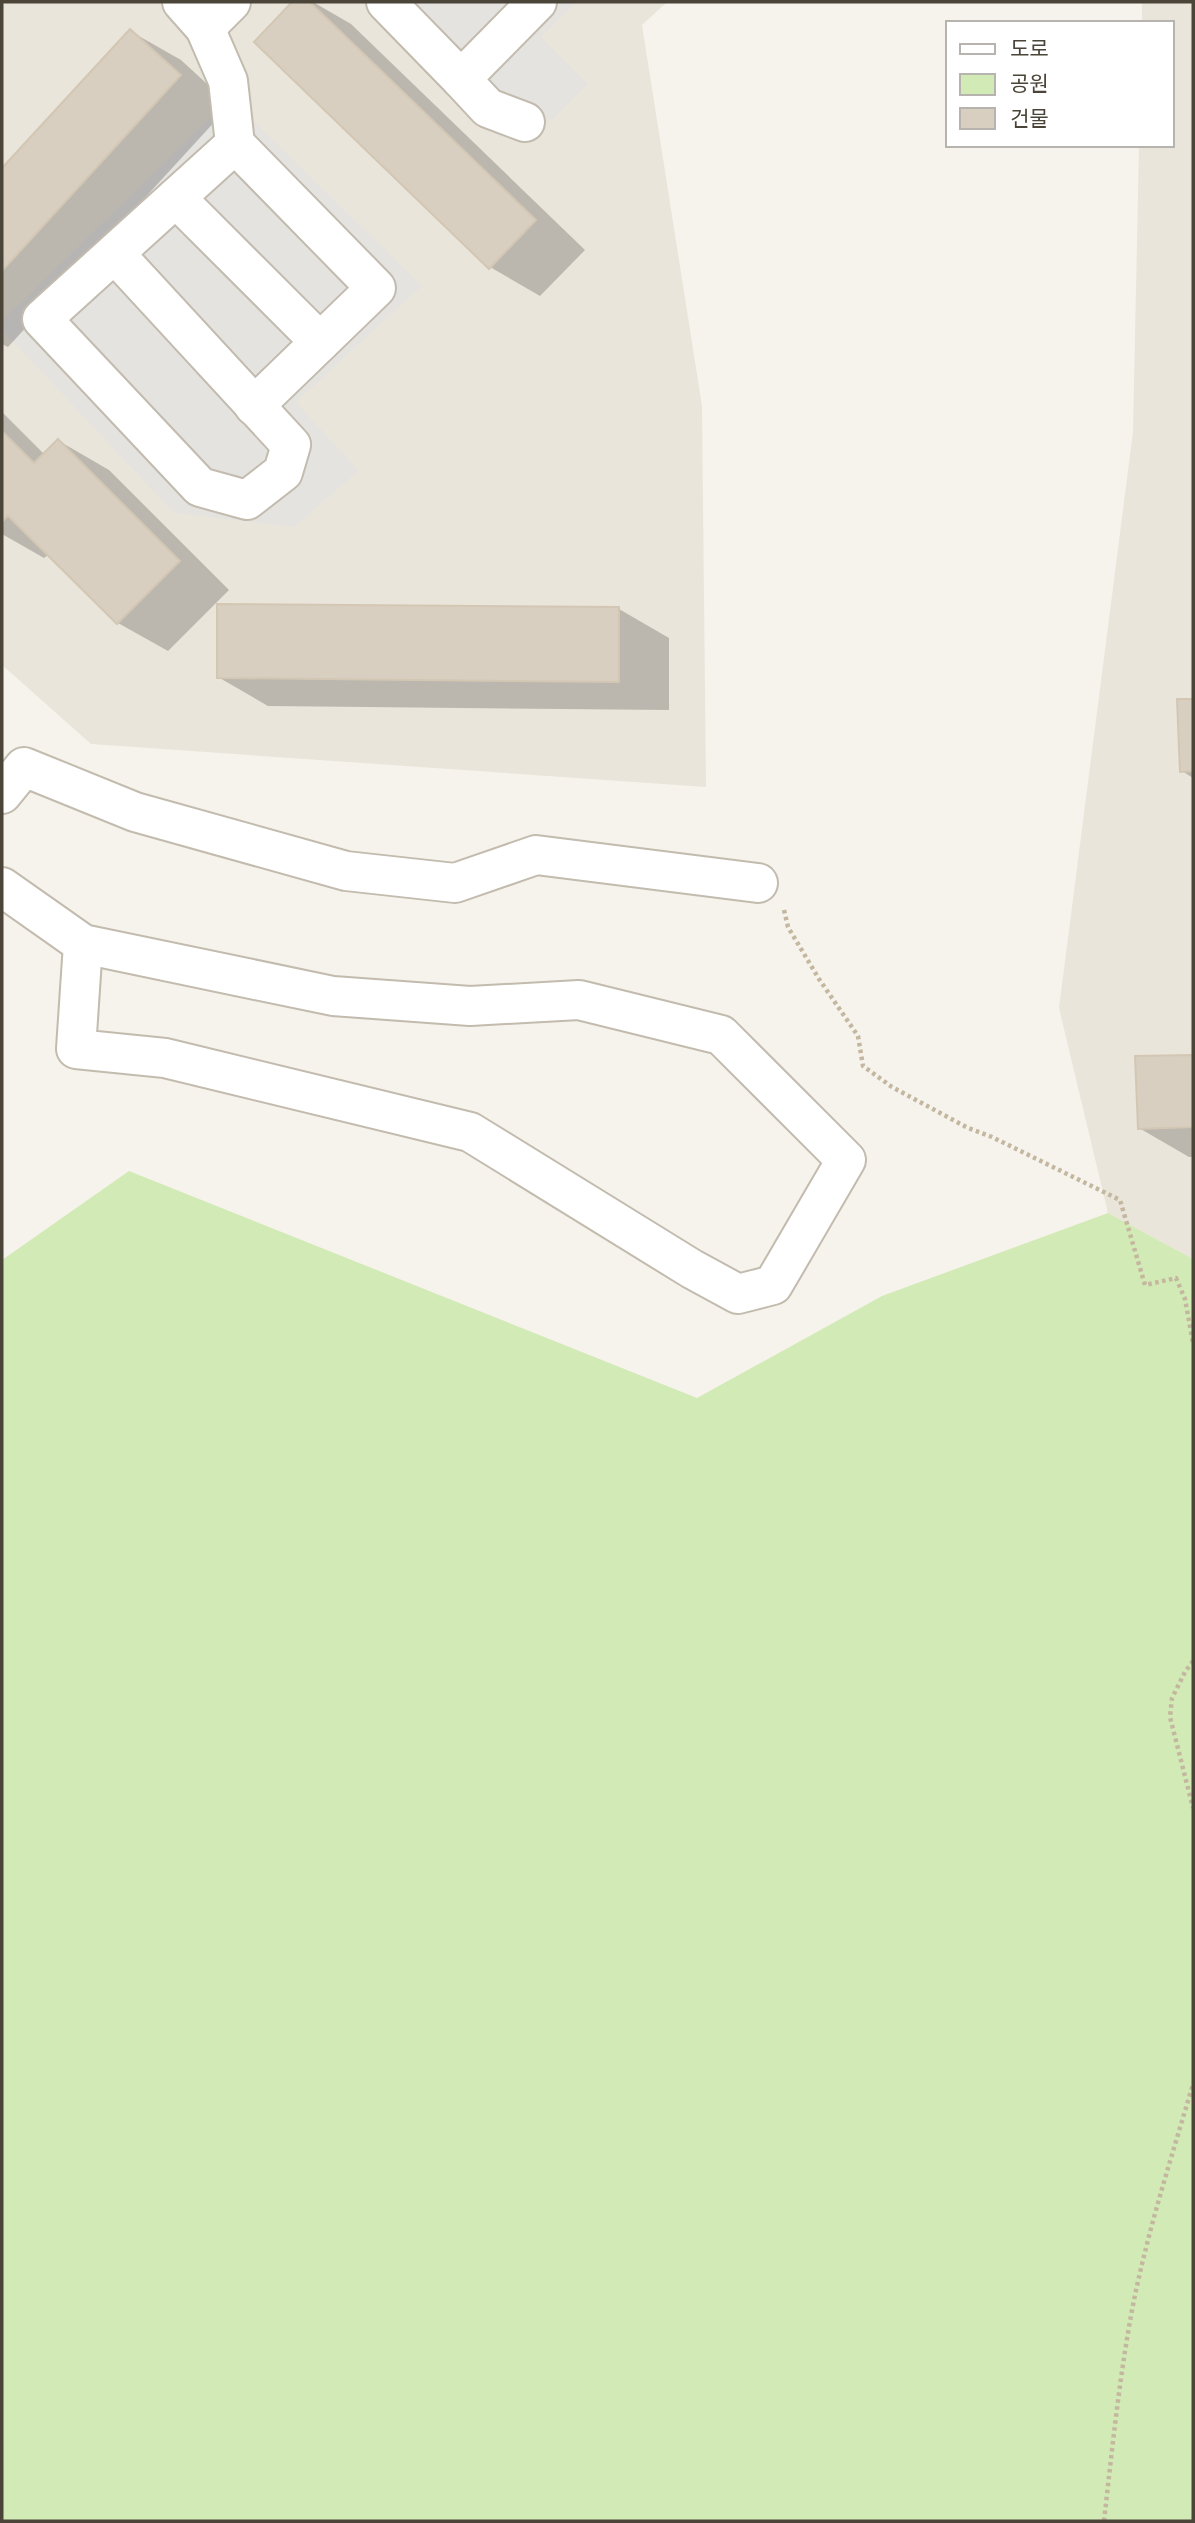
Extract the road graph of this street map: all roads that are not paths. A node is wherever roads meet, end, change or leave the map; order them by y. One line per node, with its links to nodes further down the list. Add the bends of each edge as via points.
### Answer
1 (537, 2): 4 (street)
2 (388, 3): 4 (street)
3 (206, 11): 6 (street, via 228,81)
4 (461, 79): 5 (street, via 488,108)
5 (525, 122)
6 (235, 144): 7 (street); 9 (street, via 376,288)
7 (176, 198): 8 (street); 9 (street)
8 (115, 254): 10 (street); 10 (street, via 42,318 200,487 247,500 283,471 291,445)
9 (320, 342): 10 (street)
10 (254, 406)
11 (2, 794): 12 (street, via 24,767 135,812 346,871 455,883 536,855)
12 (758, 883)
13 (2, 887): 14 (street)
14 (83, 944): 14 (street, via 333,996 470,1006 579,999 720,1035 846,1160 773,1285 738,1294 470,1132 164,1058 76,1049)

